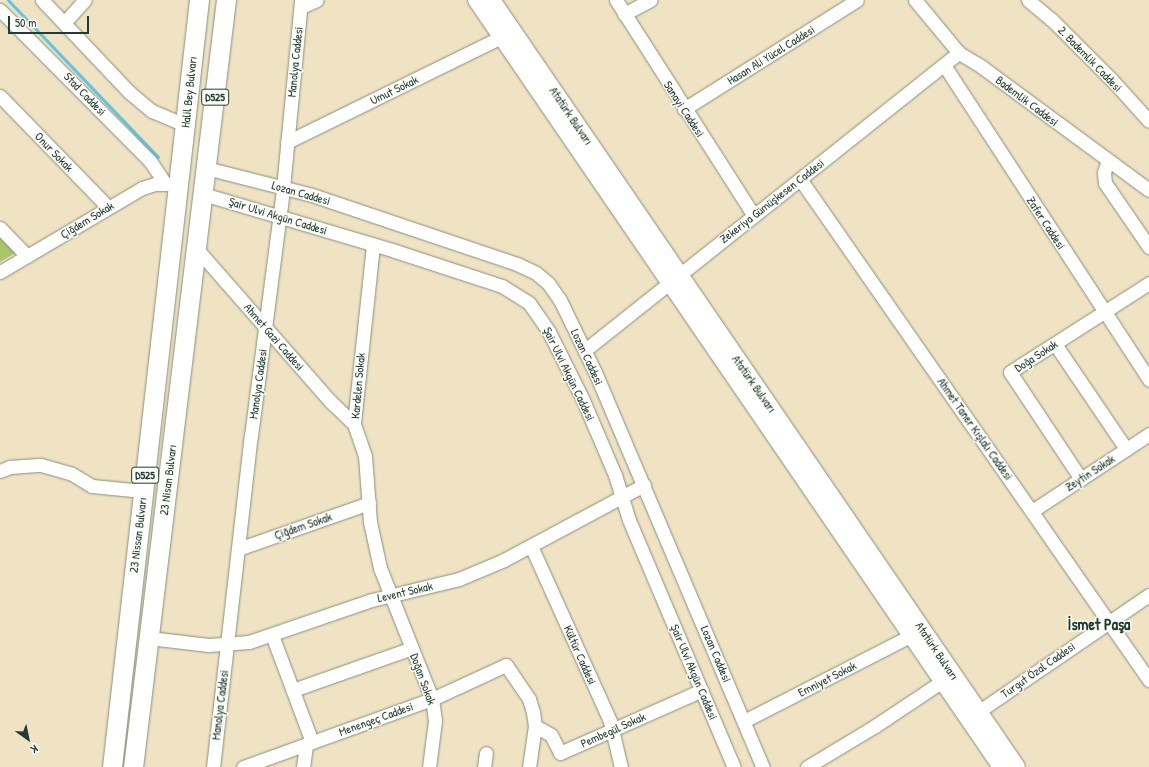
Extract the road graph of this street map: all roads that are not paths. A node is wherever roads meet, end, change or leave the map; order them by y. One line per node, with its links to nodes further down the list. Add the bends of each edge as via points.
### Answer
1 (42, 0): 16 (street)
2 (85, 0): 16 (street)
3 (199, 0): 23 (highway, Halil Bey Bulvarı / D525)
4 (226, 0): 26 (highway, D525)
5 (317, 0): 13 (street)
6 (476, 0): 17 (main road, Atatürk Bulvarı)
7 (492, 0): 41 (main road, Atatürk Bulvarı)
8 (616, 0): 14 (street, Sanayi Caddesi)
9 (650, 0): 14 (street)
10 (857, 0): 21 (street, Hasan Ali Yücel Caddesi)
11 (915, 0): 18 (street, Bademlik Caddesi)
12 (1028, 0): 22 (street, 2. Bademlik Caddesi, via 1107,74)
13 (301, 4): 24 (street, Manolya Caddesi)
14 (624, 14): 21 (street, Sanayi Caddesi)
15 (3, 17): 28 (street, Stad Caddesi)
16 (64, 23): 23 (street, via 136,99 160,115)
17 (502, 37): 24 (street, Umut Sokak); 41 (main road, Atatürk Bulvarı)
18 (959, 53): 19 (street, Zekeriya Gümüşkesen Caddesi); 25 (street, Bademlik Caddesi, via 982,67)
19 (944, 65): 27 (street, Zekeriya Gümüşkesen Caddesi); 43 (street, Zafer Caddesi)
20 (0, 96): 32 (street, Onur Sokak)
21 (684, 109): 34 (street, Sanayi Caddesi)
22 (1149, 121)
23 (185, 125): 28 (highway, Halil Bey Bulvarı / D525)
24 (288, 142): 29 (street, Manolya Caddesi)
25 (1108, 161): 30 (street, Bademlik Caddesi); 37 (street, via 1104,172 1105,183)
26 (206, 168): 29 (street, Lozan Caddesi); 31 (highway, D525)
27 (800, 179): 34 (street, Zekeriya Gümüşkesen Caddesi); 57 (street, Ahmet Taner Kışlalı Caddesi)
28 (172, 184): 32 (street, Çiğdem Sokak, via 142,188); 54 (highway, 23 Nissan Bulvarı / D525)
29 (283, 188): 33 (street, Manolya Caddesi); 46 (street, Lozan Caddesi, via 510,262 536,273 553,290)
30 (1149, 190)
31 (203, 194): 33 (street, Şair Ulvi Akgün Caddesi); 38 (highway, 23 Nisan Bulvarı / D525)
32 (108, 207): 39 (street, Çiğdem Sokak)
33 (280, 216): 36 (street, Şair Ulvi Akgün Caddesi); 44 (street, Manolya Caddesi)
34 (754, 216): 41 (street, Zekeriya Gümüşkesen Caddesi)
35 (0, 228): 39 (street)
36 (374, 245): 48 (street, Kardelen Sokak); 55 (street, Şair Ulvi Akgün Caddesi, via 502,286 529,303 549,332 575,383 615,475)
37 (1149, 246)
38 (196, 248): 44 (street, Ahmet Gazi Caddesi); 65 (highway, 23 Nisan Bulvarı / D525)
39 (27, 256): 40 (street, Çiğdem Sokak)
40 (0, 272)
41 (674, 280): 46 (street, Zekeriya Gümüşkesen Caddesi); 64 (main road, Atatürk Bulvarı); 68 (main road, Atatürk Bulvarı)
42 (1149, 283): 43 (street, Doğa Sokak)
43 (1104, 312): 45 (street, Doğa Sokak); 47 (street, Zafer Caddesi)
44 (265, 325): 48 (street, Ahmet Gazi Caddesi, via 330,401); 59 (street, Manolya Caddesi)
45 (1055, 344): 50 (street); 52 (street, Doğa Sokak, via 1010,372)
46 (585, 350): 53 (street, Lozan Caddesi)
47 (1149, 380)
48 (354, 424): 56 (street, Kardelen Sokak, via 365,456)
49 (1149, 434): 50 (street, Zeytin Sokak)
50 (1126, 449): 52 (street, Zeytin Sokak)
51 (0, 471): 54 (street, via 10,467 41,465 72,474 92,486)
52 (1081, 479): 57 (street, Zeytin Sokak)
53 (644, 485): 55 (street, Levent Sokak); 74 (street, Lozan Caddesi)
54 (144, 492): 79 (highway, 23 Nissan Bulvarı / D525)
55 (621, 497): 58 (street, Levent Sokak); 71 (street, Şair Ulvi Akgün Caddesi)
56 (369, 503): 59 (street, Çiğdem Sokak); 60 (street, Kardelen Sokak, via 376,553)
57 (1032, 512): 62 (street, Ahmet Taner Kışlalı Caddesi)
58 (530, 546): 60 (street, Levent Sokak, via 466,577); 76 (street, Kültür Caddesi, via 592,679)
59 (238, 549): 66 (street, Manolya Caddesi)
60 (391, 595): 63 (street, Levent Sokak); 67 (street, Doğan Sokak)
61 (1149, 596): 62 (street, Turgut Özal Caddesi)
62 (1108, 622): 69 (street, Ahmet Taner Kışlalı Caddesi); 73 (street, Turgut Özal Caddesi)
63 (272, 635): 66 (street, Levent Sokak); 70 (street)
64 (910, 636): 68 (main road, Atatürk Bulvarı); 74 (street, Emniyet Sokak)
65 (149, 638): 66 (street, Levent Sokak); 80 (highway, 23 Nisan Bulvarı / D525)
66 (226, 645): 81 (street, Manolya Caddesi)
67 (412, 648): 70 (street); 72 (street, Doğan Sokak)
68 (947, 678): 73 (main road, Atatürk Bulvarı); 90 (street)
69 (1149, 680)
70 (293, 690): 77 (street)
71 (702, 690): 76 (street, Pembegül Sokak); 88 (street, Şair Ulvi Akgün Caddesi)
72 (432, 699): 75 (street, Menengeç Caddesi, via 506,665 529,699); 77 (street, Menengeç Caddesi); 84 (street, Doğan Sokak, via 435,721)
73 (973, 715): 91 (main road, Atatürk Bulvarı); 92 (main road, Atatürk Bulvarı)
74 (744, 722): 89 (street, Lozan Caddesi)
75 (535, 726): 76 (street, Pembegül Sokak, via 550,735 560,753); 86 (street)
76 (613, 732): 87 (street, Kültür Caddesi)
77 (309, 744): 82 (street, Menengeç Caddesi); 83 (street)
78 (486, 753): 85 (street)
79 (112, 767)
80 (133, 767)
81 (212, 767)
82 (243, 767)
83 (304, 767)
84 (429, 767)
85 (484, 767)
86 (529, 767)
87 (621, 767)
88 (734, 767)
89 (763, 767)
90 (807, 767)
91 (1001, 767)
92 (1017, 767)

